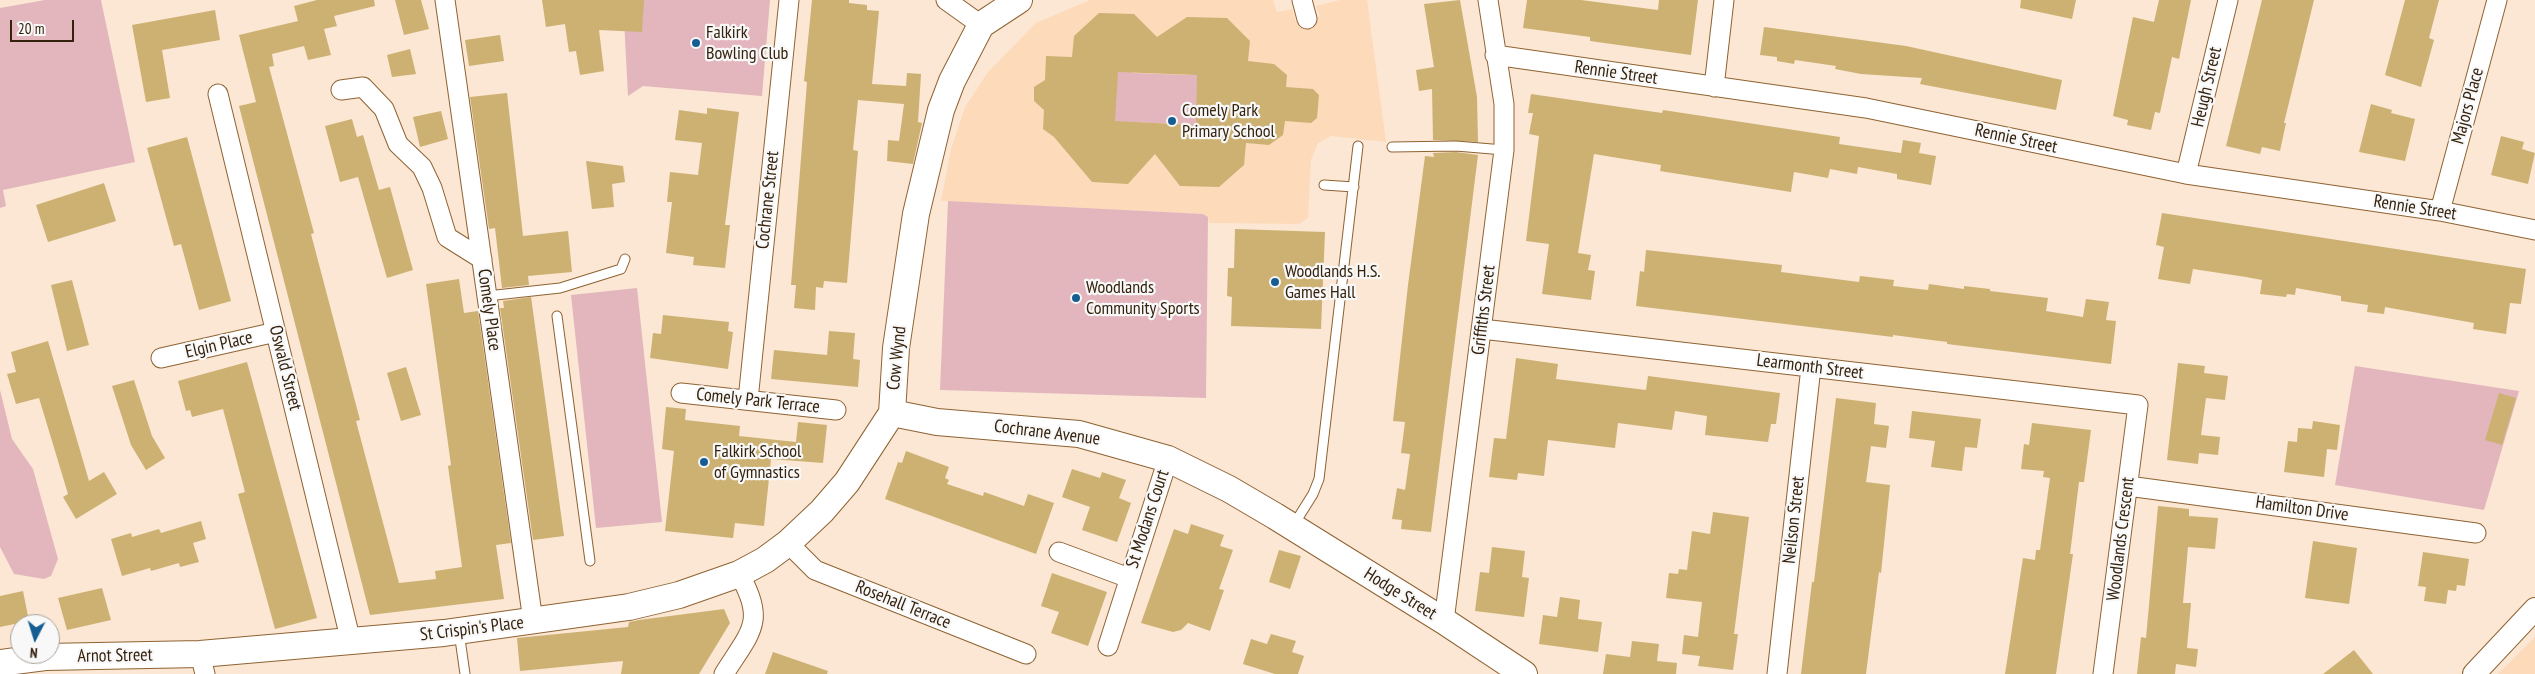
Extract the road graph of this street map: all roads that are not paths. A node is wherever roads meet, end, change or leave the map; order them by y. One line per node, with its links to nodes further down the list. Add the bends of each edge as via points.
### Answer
1 (445, 0): 24 (street, Comely Place)
2 (788, 0): 33 (street, Cochrane Street)
3 (946, 0): 11 (street)
4 (1019, 0): 11 (main road, Cow Wynd)
5 (1302, 0): 10 (street)
6 (1488, 0): 12 (street, Griffiths Street)
7 (1724, 0): 13 (street)
8 (2228, 0): 19 (street, Heugh Street)
9 (2497, 0): 22 (street, Majors Place)
10 (1307, 19)
11 (981, 25): 36 (main road, Cow Wynd, via 952,81 931,146 916,214 896,348)
12 (1495, 55): 13 (street, Rennie Street); 18 (street, Griffiths Street, via 1504,104)
13 (1714, 87): 19 (street, Rennie Street, via 1866,108)
14 (341, 90): 24 (street, via 363,87 384,108 398,144 422,167 447,237)
15 (218, 94): 29 (street, Oswald Street)
16 (1358, 146): 21 (lane)
17 (1392, 147): 18 (lane, via 1456,146)
18 (1504, 150): 28 (street, Griffiths Street)
19 (2186, 174): 22 (street, Rennie Street)
20 (1324, 185): 21 (lane)
21 (1354, 187): 39 (lane, via 1319,479 1313,494)
22 (2440, 211): 23 (street, Rennie Street)
23 (2535, 230)
24 (482, 259): 26 (street, Comely Place)
25 (625, 259): 26 (lane, via 621,269 560,288)
26 (487, 296): 47 (street, Comely Place)
27 (557, 316): 43 (lane)
28 (1482, 329): 31 (street, Learmonth Street); 48 (street, Griffiths Street)
29 (276, 332): 30 (street, Elgin Place); 50 (street, Oswald Street)
30 (161, 358)
31 (1811, 367): 34 (street, Learmonth Street); 59 (street, Neilson Street)
32 (681, 392): 33 (street, Comely Park Terrace)
33 (748, 400): 35 (street, Comely Park Terrace)
34 (2138, 405): 38 (street, Woodlands Crescent)
35 (836, 410)
36 (892, 414): 37 (main road, Cochrane Avenue, via 937,422 1079,434); 41 (main road, Cow Wynd, via 847,482)
37 (1168, 459): 39 (main road, Cochrane Avenue, via 1229,489); 45 (street, St Modans Court)
38 (2128, 486): 40 (street, Hamilton Drive); 60 (street, Woodlands Crescent)
39 (1284, 522): 48 (main road, Hodge Street)
40 (2476, 533)
41 (788, 543): 44 (main road, Cow Wynd); 52 (street, Rosehall Terrace, via 815,570)
42 (1059, 552): 45 (street, St Modans Court)
43 (590, 561)
44 (739, 574): 47 (main road, St Crispin's Place, via 679,595 630,607); 57 (street, via 752,601 754,625)
45 (1129, 578): 51 (street, St Modans Court)
46 (2535, 609): 61 (street)
47 (533, 621): 49 (main road, St Crispin's Place)
48 (1444, 621): 58 (main road, Hodge Street)
49 (459, 632): 50 (main road, St Crispin's Place); 56 (lane)
50 (351, 642): 54 (main road, St Crispin's Place)
51 (1108, 646)
52 (1026, 654)
53 (0, 662): 55 (main road, Arnot Street)
54 (202, 664): 55 (main road, Arnot Street)
55 (30, 666)
56 (465, 674)
57 (724, 674)
58 (1524, 674)
59 (1777, 674)
60 (2103, 674)
61 (2474, 674)

